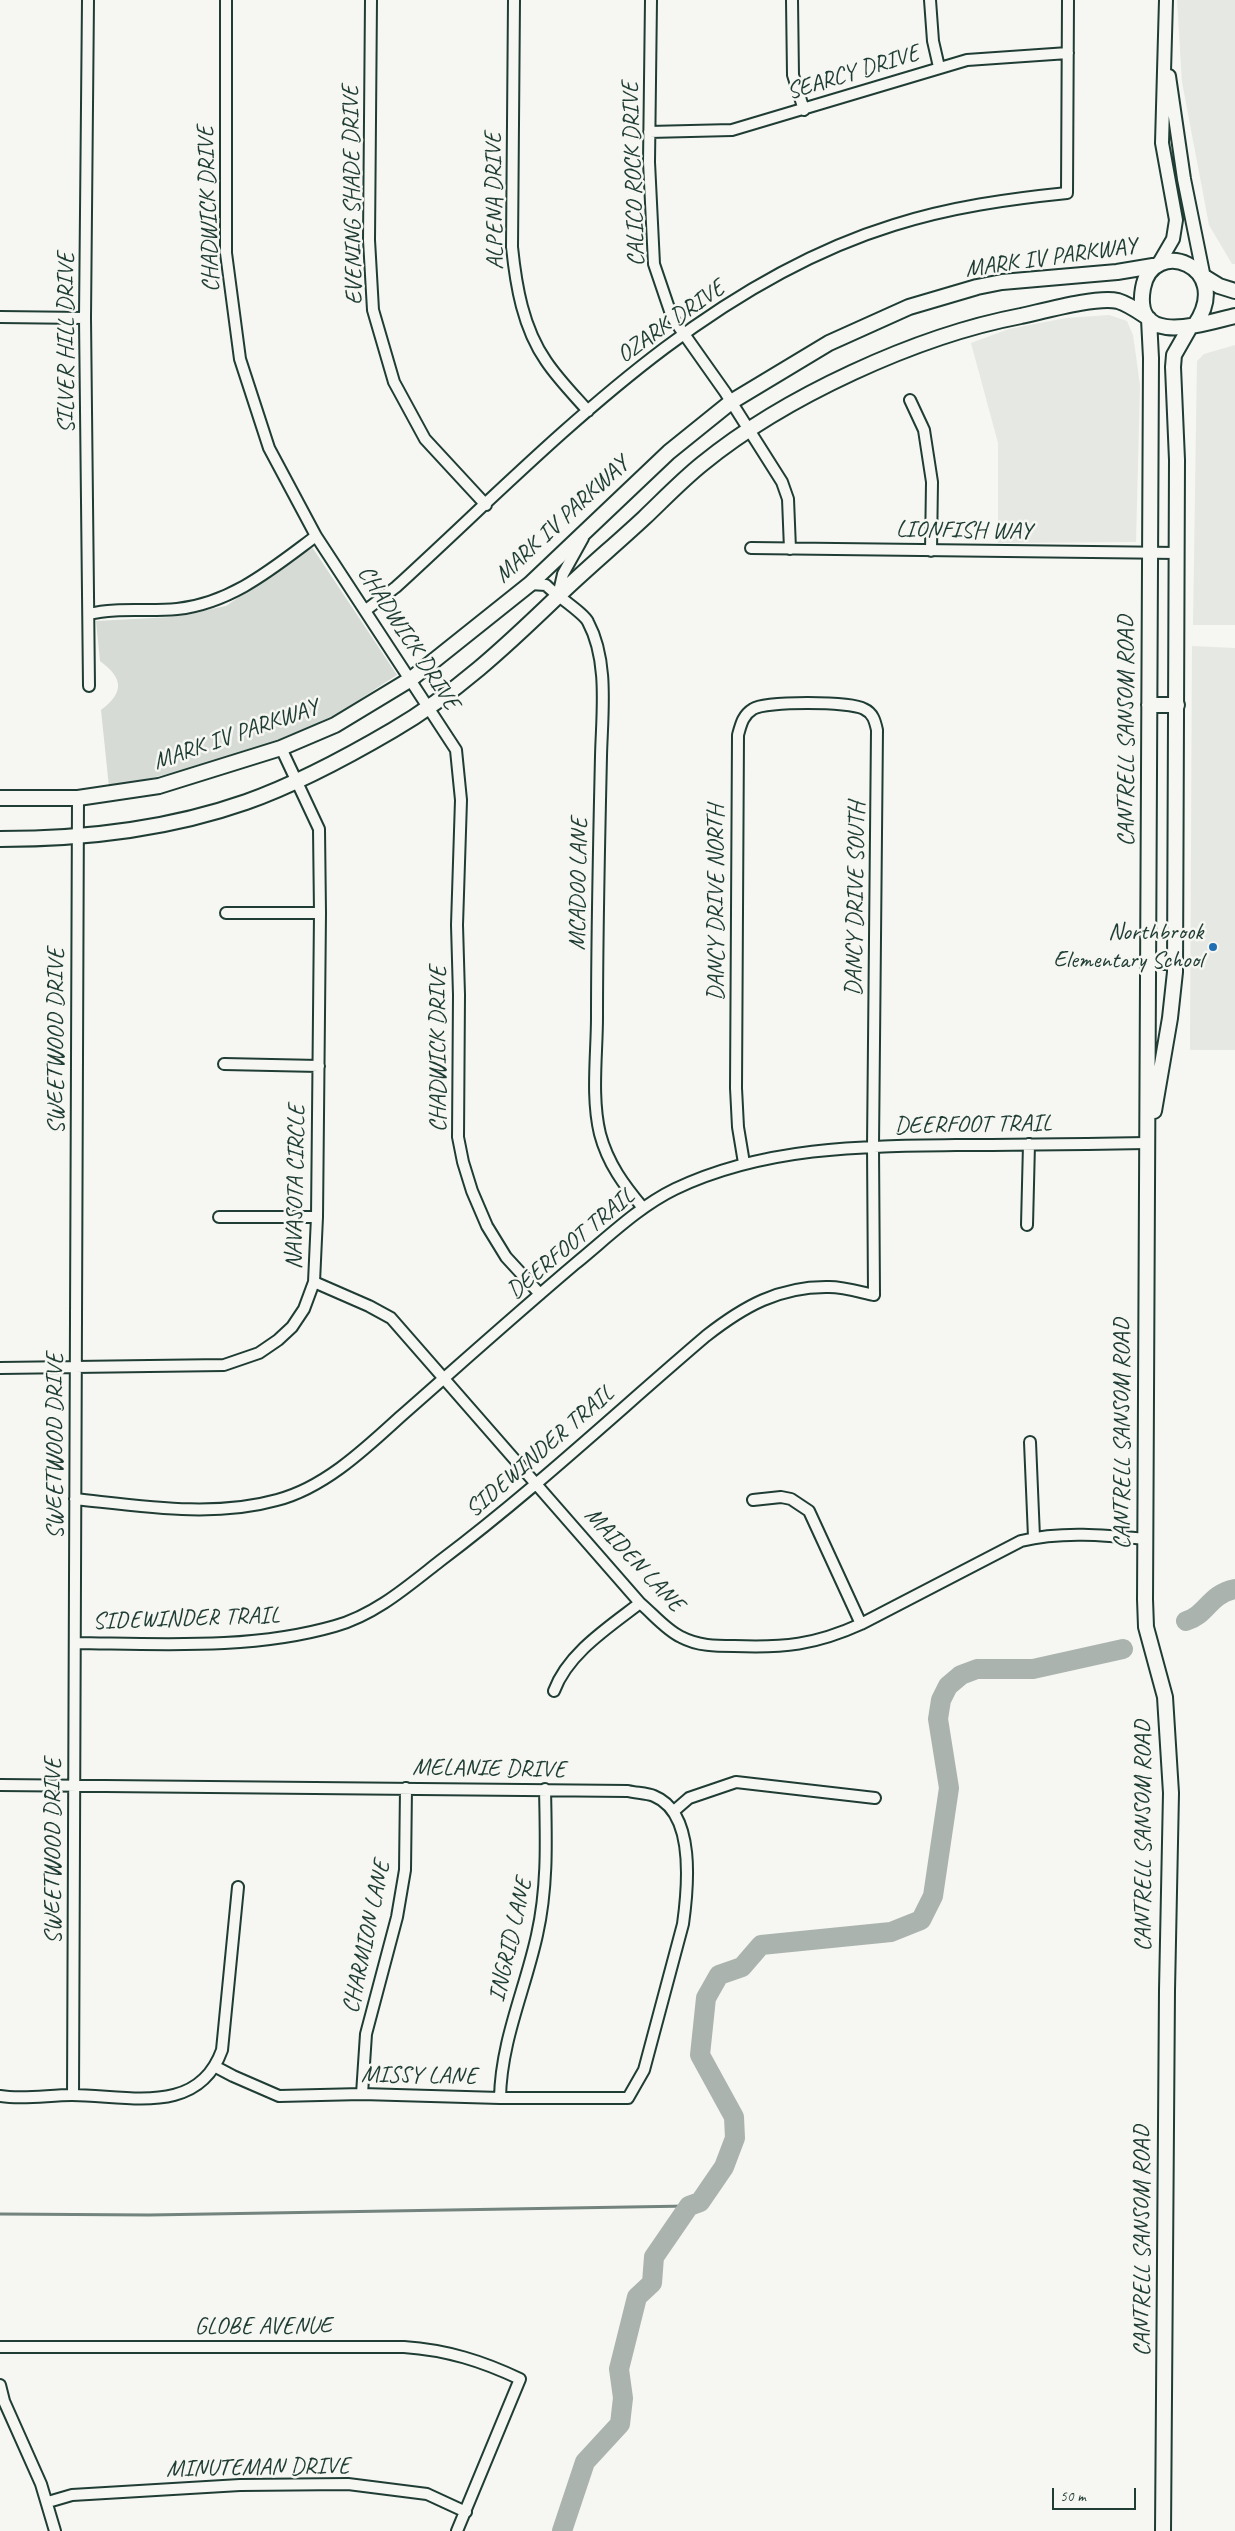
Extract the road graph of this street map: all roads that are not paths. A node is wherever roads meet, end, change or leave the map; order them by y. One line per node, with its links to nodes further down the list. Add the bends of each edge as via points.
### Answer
1 (88, 0): 20 (street, SILVER HILL DRIVE)
2 (226, 0): 30 (street, CHADWICK DRIVE, via 226,253 240,359 269,448)
3 (371, 0): 28 (street, EVENING SHADE DRIVE, via 369,240 373,310 394,382 425,439)
4 (514, 0): 26 (street, ALPENA DRIVE, via 512,248 515,279 530,330 545,360)
5 (651, 0): 14 (street, CALICO ROCK DRIVE)
6 (792, 0): 13 (street, via 794,75)
7 (930, 0): 12 (street)
8 (1068, 0): 11 (street)
9 (1166, 0): 10 (street)
10 (1166, 51): 15 (street, via 1162,143 1176,226 1168,251); 16 (street, via 1184,179)
11 (1068, 53): 12 (street, SEARCY DRIVE, via 967,60); 23 (street, OZARK DRIVE, via 1067,193 950,209 884,228 784,271)
12 (939, 68): 13 (street, SEARCY DRIVE)
13 (804, 110): 14 (street, SEARCY DRIVE, via 732,130)
14 (650, 132): 23 (street, CALICO ROCK DRIVE, via 654,264 672,317)
15 (1156, 265): 16 (main road, via 1182,262); 21 (main road, via 1143,287 1142,302); 25 (main road, MARK IV PARKWAY, via 1117,272 1002,282 909,307 829,342)
16 (1205, 276): 17 (main road, via 1219,286); 22 (main road, via 1208,289 1206,305)
17 (1235, 291)
18 (1235, 316): 22 (main road)
19 (0, 317): 20 (street)
20 (85, 318): 39 (street, SILVER HILL DRIVE)
21 (1148, 318): 22 (main road, via 1166,328); 27 (main road, MARK IV PARKWAY, via 1128,305 1109,300 996,321 934,340 857,371); 35 (main road, CANTRELL SANSOM ROAD)
22 (1192, 326): 34 (main road, CANTRELL SANSOM ROAD, via 1174,355 1173,367)
23 (683, 334): 25 (street, CALICO ROCK DRIVE); 26 (street, OZARK DRIVE)
24 (910, 400): 33 (street, via 924,430 932,482)
25 (731, 402): 27 (street, CALICO ROCK DRIVE); 29 (main road, MARK IV PARKWAY, via 669,452)
26 (588, 411): 28 (street, OZARK DRIVE)
27 (747, 430): 32 (street, CALICO ROCK DRIVE, via 782,482 788,499); 37 (main road, MARK IV PARKWAY, via 701,465)
28 (486, 505): 38 (street, OZARK DRIVE)
29 (588, 529): 36 (main road, MARK IV PARKWAY); 37 (street, via 563,574)
30 (316, 536): 38 (street, CHADWICK DRIVE); 39 (street, via 230,596 203,605 175,609)
31 (752, 548): 32 (street, LIONFISH WAY)
32 (790, 549): 33 (street, LIONFISH WAY)
33 (931, 551): 35 (street, LIONFISH WAY)
34 (1177, 553): 35 (street, LIONFISH WAY); 44 (main road, CANTRELL SANSOM ROAD)
35 (1150, 554): 43 (main road, CANTRELL SANSOM ROAD)
36 (530, 584): 37 (street, MCADOO LANE, via 546,585); 40 (main road, MARK IV PARKWAY)
37 (557, 597): 45 (main road, MARK IV PARKWAY, via 472,676); 62 (street, MCADOO LANE, via 587,619 597,641 601,664 597,1118 606,1154 617,1177)
38 (366, 610): 40 (street, CHADWICK DRIVE)
39 (89, 614): 41 (street, SILVER HILL DRIVE)
40 (411, 679): 45 (street, CHADWICK DRIVE); 46 (main road, MARK IV PARKWAY, via 335,725)
41 (89, 686)
42 (814, 704): 60 (street, DANCY DRIVE SOUTH, via 861,707 875,719 878,730); 61 (street, DANCY DRIVE NORTH, via 754,708 742,719 738,735 736,1088)
43 (1149, 705): 44 (main road); 54 (main road, CANTRELL SANSOM ROAD)
44 (1177, 705): 55 (main road, CANTRELL SANSOM ROAD)
45 (429, 707): 47 (main road, MARK IV PARKWAY); 67 (street, CHADWICK DRIVE, via 456,750 462,800 457,925 458,1137 463,1162 487,1226 506,1257)
46 (281, 748): 47 (street, NAVASOTA CIRCLE); 49 (main road, MARK IV PARKWAY, via 159,786)
47 (296, 781): 50 (main road, MARK IV PARKWAY, via 245,802 147,828); 53 (street, NAVASOTA CIRCLE, via 319,829)
48 (0, 798): 49 (main road, MARK IV PARKWAY)
49 (78, 798): 50 (street, SWEETWOOD DRIVE)
50 (78, 835): 51 (main road, MARK IV PARKWAY); 68 (street, SWEETWOOD DRIVE)
51 (0, 839)
52 (226, 913): 53 (street)
53 (320, 913): 57 (street, NAVASOTA CIRCLE)
54 (1148, 962): 55 (main road); 58 (main road, CANTRELL SANSOM ROAD)
55 (1175, 962): 58 (main road, CANTRELL SANSOM ROAD, via 1170,1018)
56 (224, 1064): 57 (street)
57 (319, 1066): 64 (street, NAVASOTA CIRCLE)
58 (1147, 1143): 59 (street, DEERFOOT TRAIL); 76 (main road, CANTRELL SANSOM ROAD)
59 (1029, 1144): 60 (street, DEERFOOT TRAIL); 65 (street)
60 (873, 1146): 61 (street, DEERFOOT TRAIL); 72 (street, SIDEWINDER TRAIL, via 874,1294 829,1287 790,1291 738,1311)
61 (744, 1163): 62 (street, DEERFOOT TRAIL, via 674,1190)
62 (643, 1208): 67 (street, DEERFOOT TRAIL)
63 (219, 1217): 64 (street)
64 (317, 1217): 66 (street, NAVASOTA CIRCLE)
65 (1027, 1225)
66 (314, 1282): 68 (street, NAVASOTA CIRCLE, via 304,1309 292,1326 278,1340 244,1359 224,1366); 70 (street, MAIDEN LANE, via 391,1318)
67 (540, 1294): 70 (street, DEERFOOT TRAIL)
68 (76, 1367): 69 (street, NAVASOTA CIRCLE); 73 (street, SWEETWOOD DRIVE)
69 (0, 1368)
70 (444, 1378): 72 (street, MAIDEN LANE); 73 (street, DEERFOOT TRAIL, via 352,1457 303,1491 278,1500 217,1508 156,1508)
71 (1030, 1442): 75 (street)
72 (536, 1483): 77 (street, MAIDEN LANE); 79 (street, SIDEWINDER TRAIL, via 389,1600 336,1626 268,1639)
73 (76, 1499): 79 (street, SWEETWOOD DRIVE)
74 (753, 1500): 78 (street, via 781,1497 791,1499 809,1511)
75 (1034, 1537): 76 (street, MAIDEN LANE, via 1107,1535); 78 (street, MAIDEN LANE)
76 (1145, 1540): 100 (main road, CANTRELL SANSOM ROAD, via 1146,1627 1165,1697 1171,1793)
77 (640, 1603): 78 (street, MAIDEN LANE, via 679,1636 710,1646 779,1648 840,1634); 80 (street, via 596,1636 560,1676)
78 (861, 1624)
79 (75, 1643): 82 (street, SWEETWOOD DRIVE)
80 (554, 1691)
81 (0, 1785): 82 (street, MELANIE DRIVE)
82 (74, 1785): 83 (street, MELANIE DRIVE); 90 (street, SWEETWOOD DRIVE)
83 (406, 1788): 84 (street, MELANIE DRIVE); 89 (street, CHARMION LANE, via 405,1870 397,1918 366,2034)
84 (545, 1790): 86 (street, MELANIE DRIVE, via 628,1791 655,1796); 92 (street, INGRID LANE, via 547,1866 544,1902 506,2046 500,2073)
85 (875, 1798): 86 (street, via 736,1782 689,1798)
86 (674, 1811): 93 (street, MELANIE DRIVE, via 685,1835 683,1924 644,2070)
87 (238, 1887): 88 (street, via 225,2030)
88 (216, 2066): 89 (street, MISSY LANE, via 279,2096); 90 (street, via 194,2089 173,2095 147,2099)
89 (362, 2094): 92 (street, MISSY LANE)
90 (73, 2095): 91 (street)
91 (0, 2096)
92 (500, 2098): 93 (street, MISSY LANE)
93 (628, 2098)
94 (0, 2347): 97 (street, GLOBE AVENUE, via 404,2347 460,2355 520,2379)
95 (0, 2386): 96 (street)
96 (48, 2502): 97 (street, MINUTEMAN DRIVE, via 82,2495 240,2485 348,2484 427,2494); 98 (street)
97 (466, 2512): 99 (street)
98 (55, 2531)
99 (457, 2531)
100 (1163, 2531)

